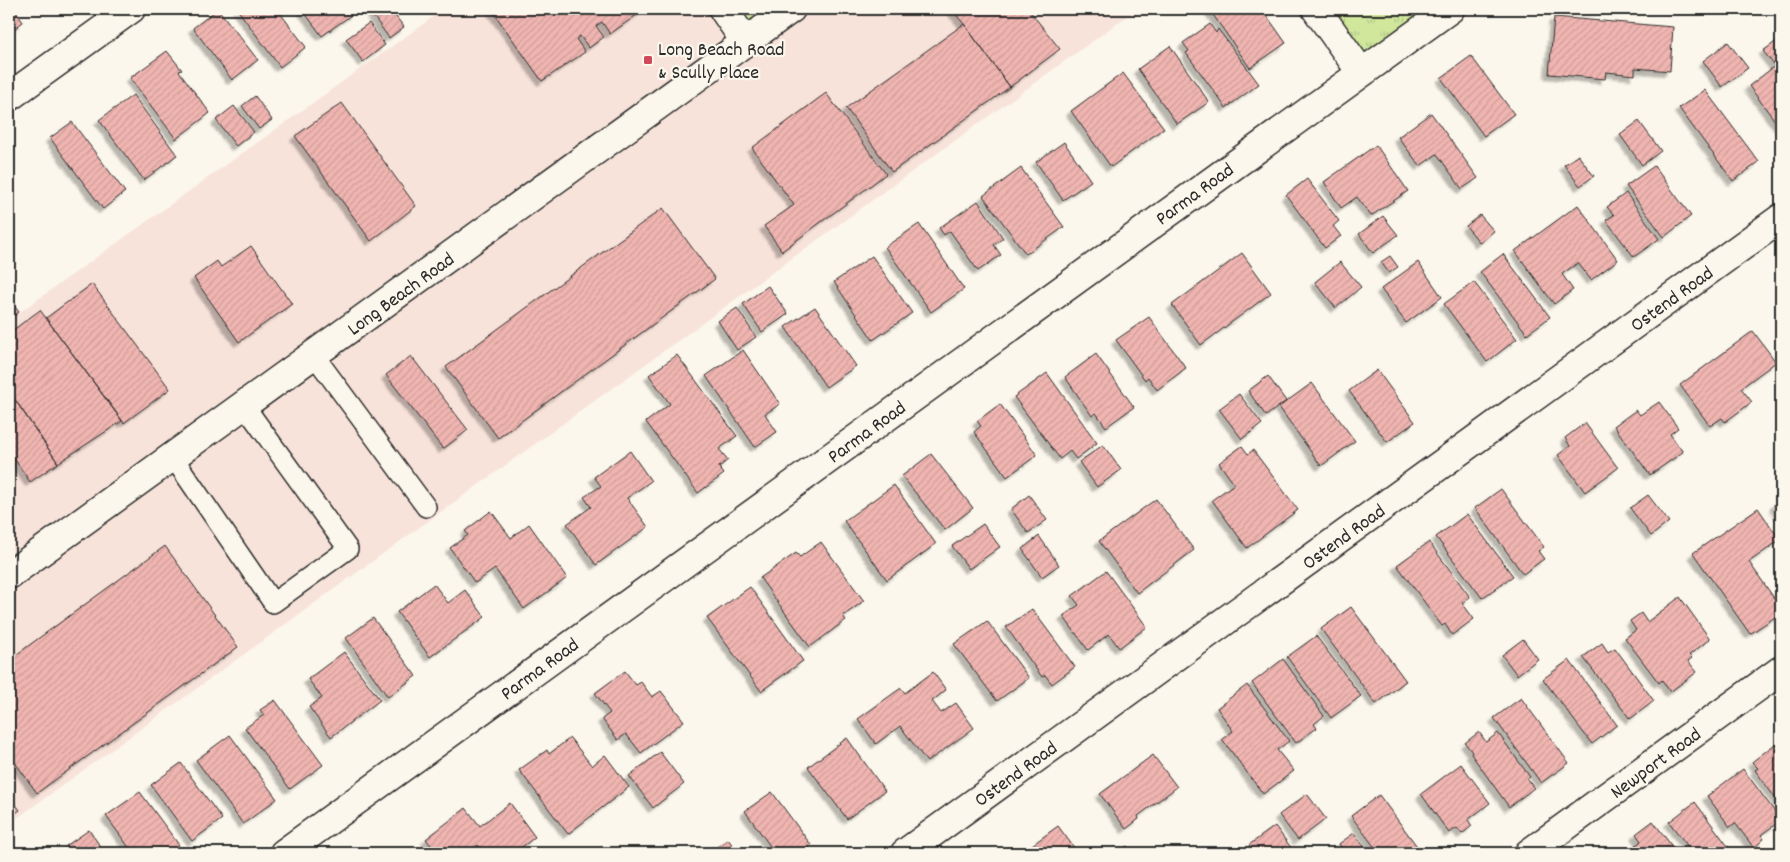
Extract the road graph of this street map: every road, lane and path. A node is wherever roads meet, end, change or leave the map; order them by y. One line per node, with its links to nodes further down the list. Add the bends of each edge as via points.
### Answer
1 (131, 9): 8 (street)
2 (723, 9): 6 (street)
3 (791, 9): 6 (street, Long Beach Road)
4 (1316, 9): 7 (street)
5 (1450, 9): 7 (street, Parma Road)
6 (745, 42): 10 (street, Long Beach Road)
7 (1361, 72): 16 (street, Parma Road)
8 (9, 97)
9 (1781, 218): 17 (street, Ostend Road)
10 (314, 355): 11 (street, Long Beach Road); 13 (lane)
11 (244, 405): 12 (street, Long Beach Road); 12 (lane, via 348,549 273,603)
12 (172, 457): 14 (street, Long Beach Road)
13 (426, 507)
14 (9, 576)
15 (1781, 670): 18 (street, Newport Road)
16 (284, 853)
17 (905, 853)
18 (1529, 853)

